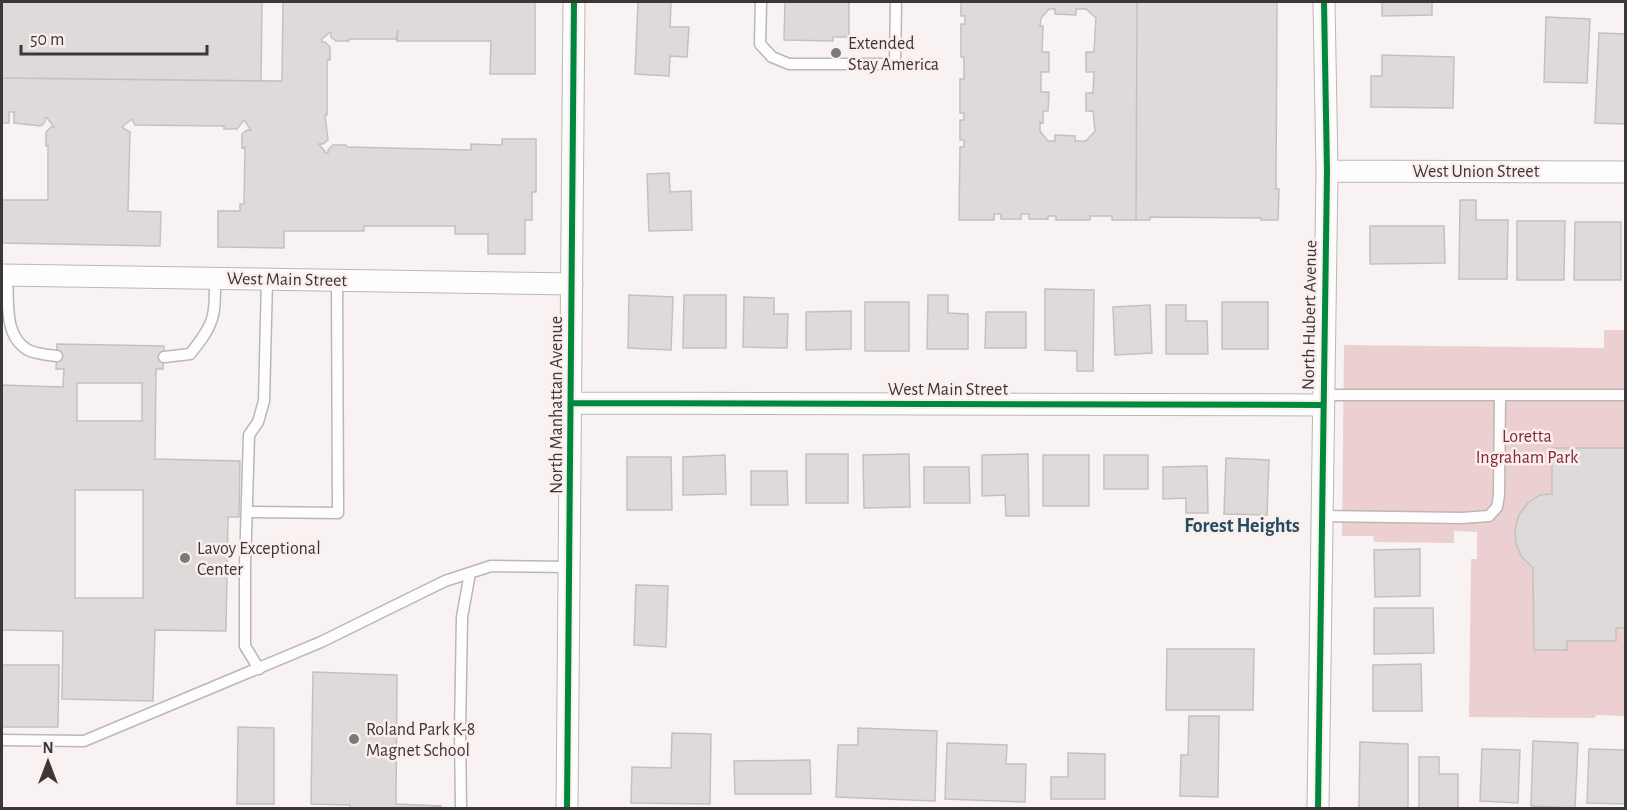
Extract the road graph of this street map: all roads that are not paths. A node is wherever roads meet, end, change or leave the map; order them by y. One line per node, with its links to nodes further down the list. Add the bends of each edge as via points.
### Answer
1 (574, 2): 11 (street, North Manhattan Avenue)
2 (761, 2): 3 (lane, via 760,44 772,57 789,64 896,64)
3 (896, 2)
4 (1324, 2): 5 (street, North Hubert Avenue)
5 (1327, 171): 6 (street, West Union Street); 16 (street, North Hubert Avenue)
6 (1626, 172)
7 (4, 275): 8 (street, West Main Street); 12 (lane, via 10,328 18,342 30,351)
8 (215, 278): 9 (street, West Main Street); 13 (lane, via 215,316 206,335 190,354)
9 (267, 279): 10 (street, West Main Street); 18 (lane, via 264,401 249,435)
10 (338, 280): 11 (street, West Main Street); 18 (lane, via 338,513)
11 (572, 284): 17 (street, North Manhattan Avenue)
12 (57, 356)
13 (164, 357)
14 (1500, 395): 15 (lane); 16 (lane); 19 (lane, via 1499,495 1497,507 1489,516)
15 (1626, 395)
16 (1323, 400): 17 (street, West Main Street); 19 (street, North Hubert Avenue)
17 (572, 403): 20 (street, North Manhattan Avenue)
18 (247, 512): 22 (lane, via 245,646)
19 (1321, 516): 26 (street, North Hubert Avenue)
20 (570, 567): 21 (lane, via 491,566); 25 (street, North Manhattan Avenue)
21 (470, 573): 22 (lane); 24 (lane, via 462,617)
22 (259, 669): 23 (lane, via 84,741)
23 (2, 740)
24 (462, 808)
25 (567, 808)
26 (1318, 808)

